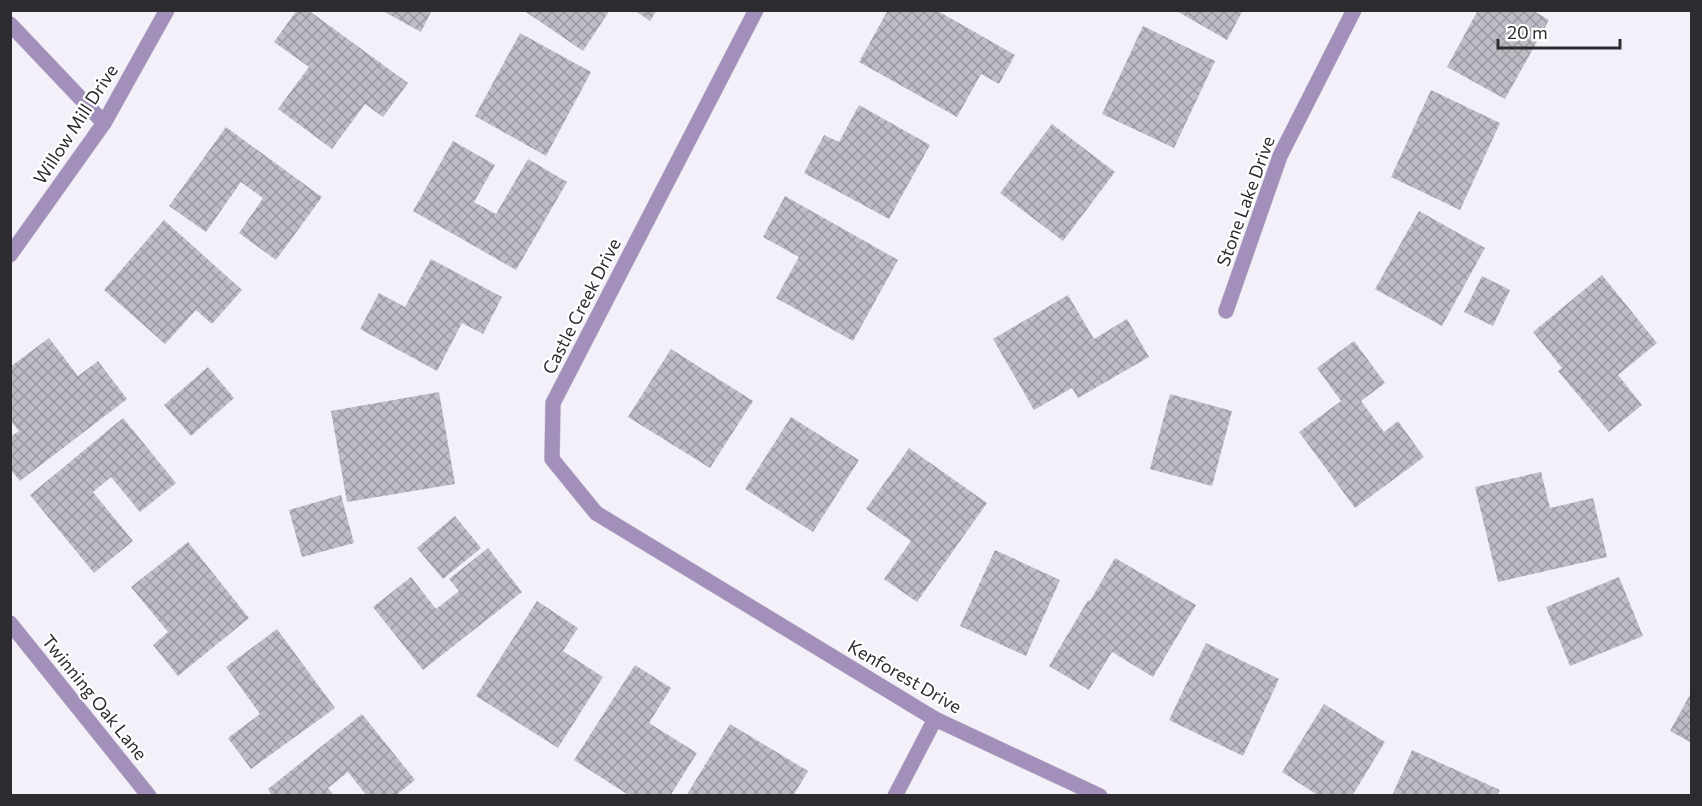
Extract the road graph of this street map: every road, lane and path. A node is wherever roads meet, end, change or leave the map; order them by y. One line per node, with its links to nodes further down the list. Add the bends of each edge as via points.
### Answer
1 (167, 10): 5 (street, Willow Mill Drive)
2 (756, 10): 8 (street, Castle Creek Drive, via 553,403 552,459 589,504 597,513)
3 (1354, 10): 7 (street, Stone Lake Drive, via 1280,156)
4 (10, 24): 5 (street)
5 (104, 123): 6 (street, Willow Mill Drive)
6 (10, 255)
7 (1226, 311)
8 (698, 574): 10 (street, Kenforest Drive)
9 (10, 623): 11 (street, Twinning Oak Lane)
10 (935, 719): 12 (street); 13 (street, Kenforest Drive)
11 (149, 795)
12 (895, 795)
13 (1100, 795)

